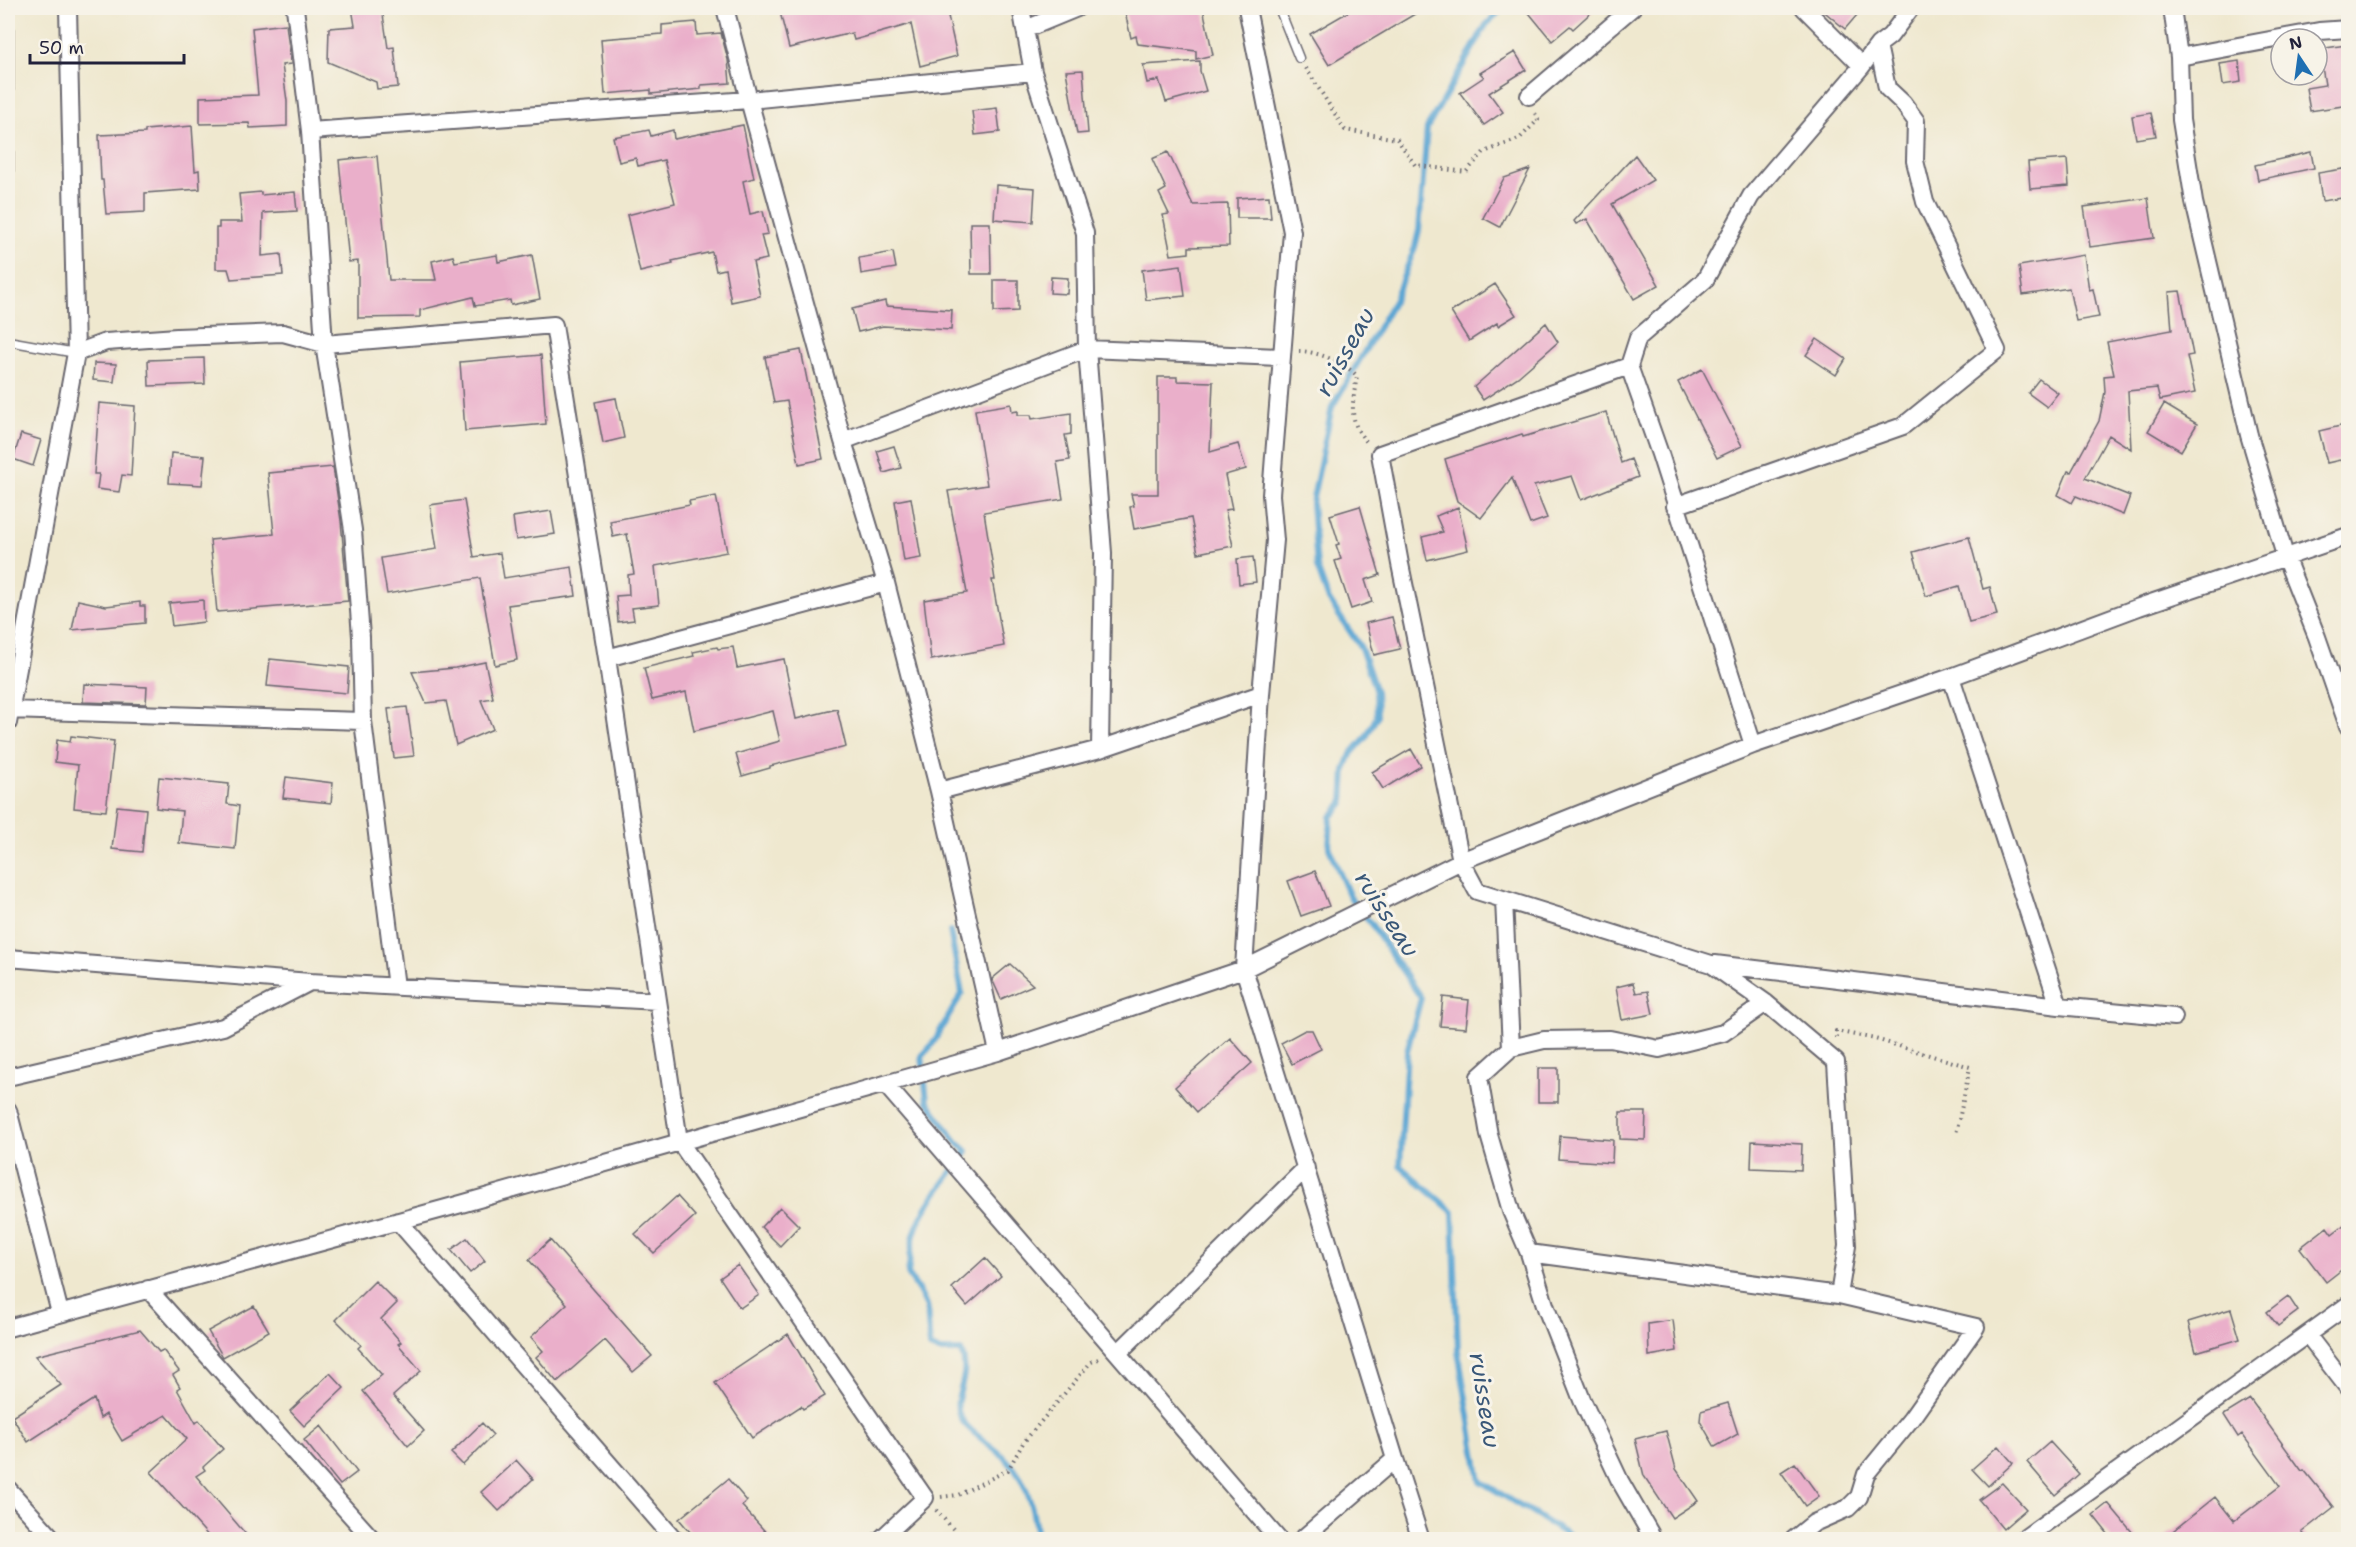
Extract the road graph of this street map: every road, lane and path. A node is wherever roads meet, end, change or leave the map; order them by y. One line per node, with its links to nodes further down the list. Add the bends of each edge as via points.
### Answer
1 (9, 8): 23 (lane)
2 (68, 8): 28 (street)
3 (295, 8): 22 (street)
4 (725, 8): 21 (street)
5 (1021, 8): 13 (street)
6 (1077, 8): 13 (street)
7 (1247, 8): 29 (street, via 1292,232)
8 (1279, 8): 17 (lane)
9 (1632, 8): 20 (street)
10 (1804, 8): 18 (street)
11 (1911, 8): 15 (street)
12 (2172, 8): 16 (street)
13 (1026, 29): 19 (street)
14 (2349, 29): 16 (street)
15 (1878, 45): 18 (street); 33 (street, via 1887,88 1916,121 1915,161 1925,202 1996,350 1903,426)
16 (2179, 57): 35 (street, via 2181,120 2194,202 2248,435)
17 (1299, 58): 20 (path, via 1345,130 1397,139 1415,165 1466,172 1484,152 1519,139 1538,120)
18 (1863, 66): 30 (street, via 1751,196 1705,280 1638,338)
19 (1033, 72): 21 (street); 27 (street, via 1085,233)
20 (1529, 96)
21 (748, 100): 22 (street); 31 (street)
22 (310, 132): 26 (street)
23 (8, 203): 24 (lane)
24 (8, 223)
25 (8, 341): 28 (lane)
26 (324, 344): 28 (street, via 283,333 106,342); 37 (street, via 554,325); 41 (street, via 353,530)
27 (1087, 349): 29 (street); 31 (street); 44 (street, via 1103,553)
28 (76, 353): 40 (street)
29 (1281, 357): 32 (path, via 1312,351 1353,371 1357,376 1352,412 1362,436); 39 (street, via 1271,495 1275,540)
30 (1629, 366): 32 (street); 33 (street)
31 (843, 441): 36 (street)
32 (1380, 454): 46 (street)
33 (1675, 506): 43 (street)
34 (2349, 536): 35 (street)
35 (2286, 559): 38 (street, via 2139,607); 42 (street)
36 (886, 583): 37 (street); 45 (street)
37 (608, 658): 53 (street)
38 (1951, 677): 43 (street); 55 (street)
39 (1261, 694): 44 (street); 50 (street)
40 (8, 716): 41 (street)
41 (363, 721): 52 (street)
42 (2349, 726)
43 (1752, 745): 46 (street)
44 (1100, 749): 45 (street)
45 (939, 791): 58 (street)
46 (1461, 861): 47 (street, via 1477,891); 50 (street)
47 (1504, 900): 49 (street); 57 (street)
48 (8, 958): 51 (street)
49 (1711, 964): 54 (street); 55 (street)
50 (1244, 969): 58 (street); 65 (street)
51 (310, 982): 52 (street); 60 (street, via 223,1027)
52 (396, 987): 53 (street)
53 (658, 1001): 64 (street)
54 (1766, 1003): 57 (street, via 1723,1033 1659,1049 1610,1039 1544,1040); 59 (street)
55 (2059, 1006): 56 (street)
56 (2174, 1017)
57 (1511, 1048): 67 (street, via 1479,1077 1508,1200)
58 (998, 1052): 61 (street)
59 (1836, 1062): 63 (path, via 1836,1031 1970,1067); 69 (street, via 1847,1246)
60 (8, 1077)
61 (885, 1084): 64 (street); 74 (street)
62 (8, 1110): 71 (street)
63 (1956, 1134)
64 (679, 1141): 66 (street); 78 (street)
65 (1306, 1168): 74 (street); 76 (street)
66 (398, 1221): 68 (street); 81 (street)
67 (1529, 1253): 69 (street); 87 (street, via 1582,1400 1620,1481)
68 (148, 1289): 71 (street); 80 (street)
69 (1839, 1295): 88 (street, via 1976,1327 1911,1419 1866,1474 1859,1497 1848,1508 1815,1523)
70 (2349, 1305): 73 (street)
71 (60, 1313): 72 (street)
72 (8, 1328)
73 (2308, 1336): 75 (street); 89 (street)
74 (1119, 1352): 78 (path, via 1091,1362 1023,1443 1008,1470 958,1495); 84 (street)
75 (2349, 1388)
76 (1395, 1459): 85 (street); 86 (street)
77 (8, 1489): 79 (street)
78 (925, 1498): 82 (street); 83 (path)
79 (54, 1539)
80 (373, 1539)
81 (675, 1539)
82 (880, 1539)
83 (963, 1539)
84 (1279, 1539)
85 (1301, 1539)
86 (1421, 1539)
87 (1654, 1539)
88 (1793, 1539)
89 (2022, 1539)

